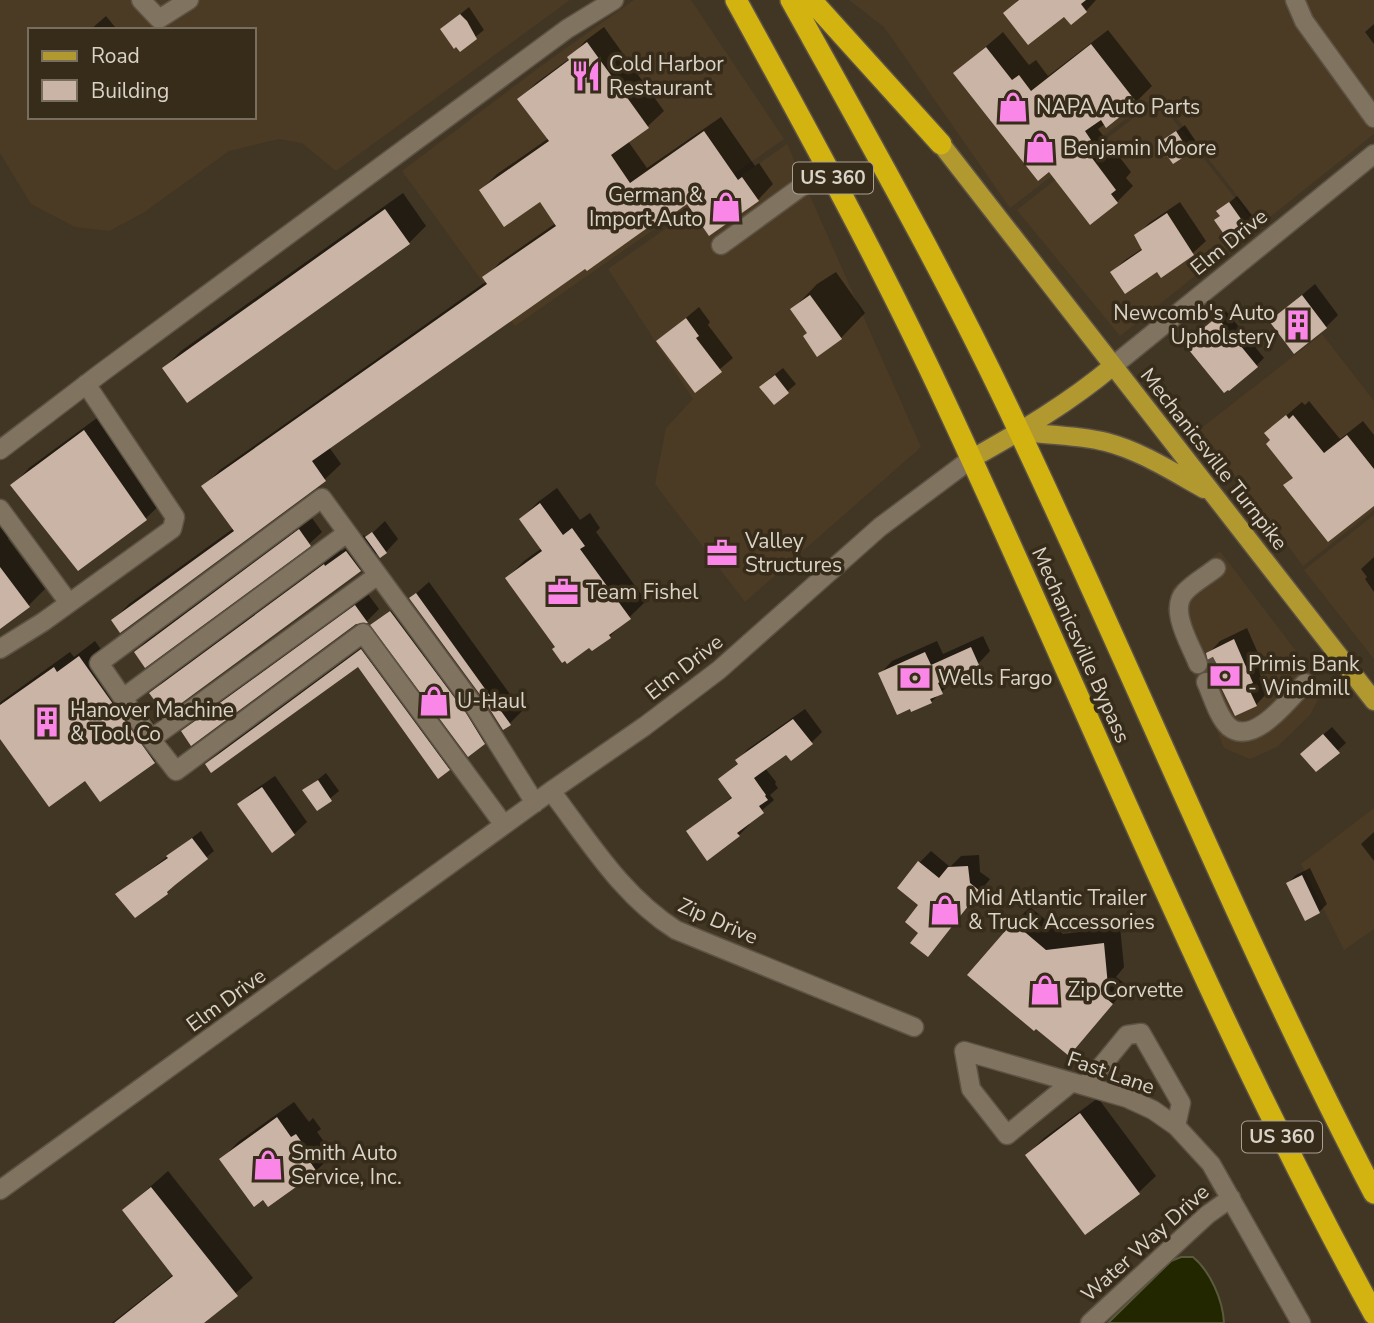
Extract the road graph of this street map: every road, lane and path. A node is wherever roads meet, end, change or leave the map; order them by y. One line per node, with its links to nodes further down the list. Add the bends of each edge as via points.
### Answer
1 (141, 0): 2 (street, via 159,19)
2 (189, 0)
3 (614, 0): 14 (street, via 567,29)
4 (736, 0): 11 (highway, Mechanicsville Bypass / US 360)
5 (791, 0): 15 (highway, Mechanicsville Bypass / US 360, via 908,207)
6 (811, 0): 9 (highway)
7 (1295, 0): 8 (street, via 1304,21)
8 (1374, 118)
9 (941, 144): 13 (main road, Mechanicsville Turnpike)
10 (1374, 154): 13 (street, Elm Drive)
11 (827, 168): 12 (street); 17 (highway, Mechanicsville Bypass / US 360, via 903,313)
12 (721, 245)
13 (1113, 366): 15 (main road, Elm Drive); 18 (main road, Mechanicsville Turnpike)
14 (86, 384): 16 (street); 23 (street, via 175,517 172,529)
15 (1020, 432): 17 (main road, Elm Drive); 18 (main road, via 1121,446); 38 (highway, Mechanicsville Bypass / US 360, via 1234,904)
16 (0, 450)
17 (971, 459): 31 (street, Elm Drive, via 880,527 719,670); 40 (highway, Mechanicsville Bypass / US 360, via 1194,958)
18 (1211, 493): 29 (main road, Mechanicsville Turnpike)
19 (0, 509): 23 (street)
20 (347, 533): 22 (street); 28 (street); 28 (street, via 323,498 289,523 99,663)
21 (1216, 568): 25 (street, via 1185,591 1178,606)
22 (378, 575): 30 (street); 32 (street, via 475,708)
23 (69, 603): 24 (street)
24 (0, 649)
25 (1202, 662)
26 (1210, 680): 27 (street, via 1229,727 1240,731 1261,726)
27 (1305, 683)
28 (123, 698): 30 (street)
29 (1374, 701)
30 (151, 738): 33 (street, via 176,771 363,633)
31 (551, 791): 32 (street, Elm Drive); 34 (street, Zip Drive, via 614,874 654,916 676,930)
32 (535, 803): 33 (street, Elm Drive)
33 (504, 825): 37 (street, Elm Drive)
34 (914, 1027)
35 (1079, 1084): 35 (street, Fast Lane, via 964,1051 971,1089 1007,1135); 36 (street, Fast Lane, via 1127,1098); 36 (street, via 1127,1034 1141,1034 1181,1103)
36 (1176, 1126): 39 (street, Fast Lane, via 1211,1164)
37 (0, 1191)
38 (1374, 1194)
39 (1231, 1198): 41 (street, Water Way Drive); 42 (street, Fast Lane)
40 (1374, 1314)
41 (1090, 1323)
42 (1301, 1323)

